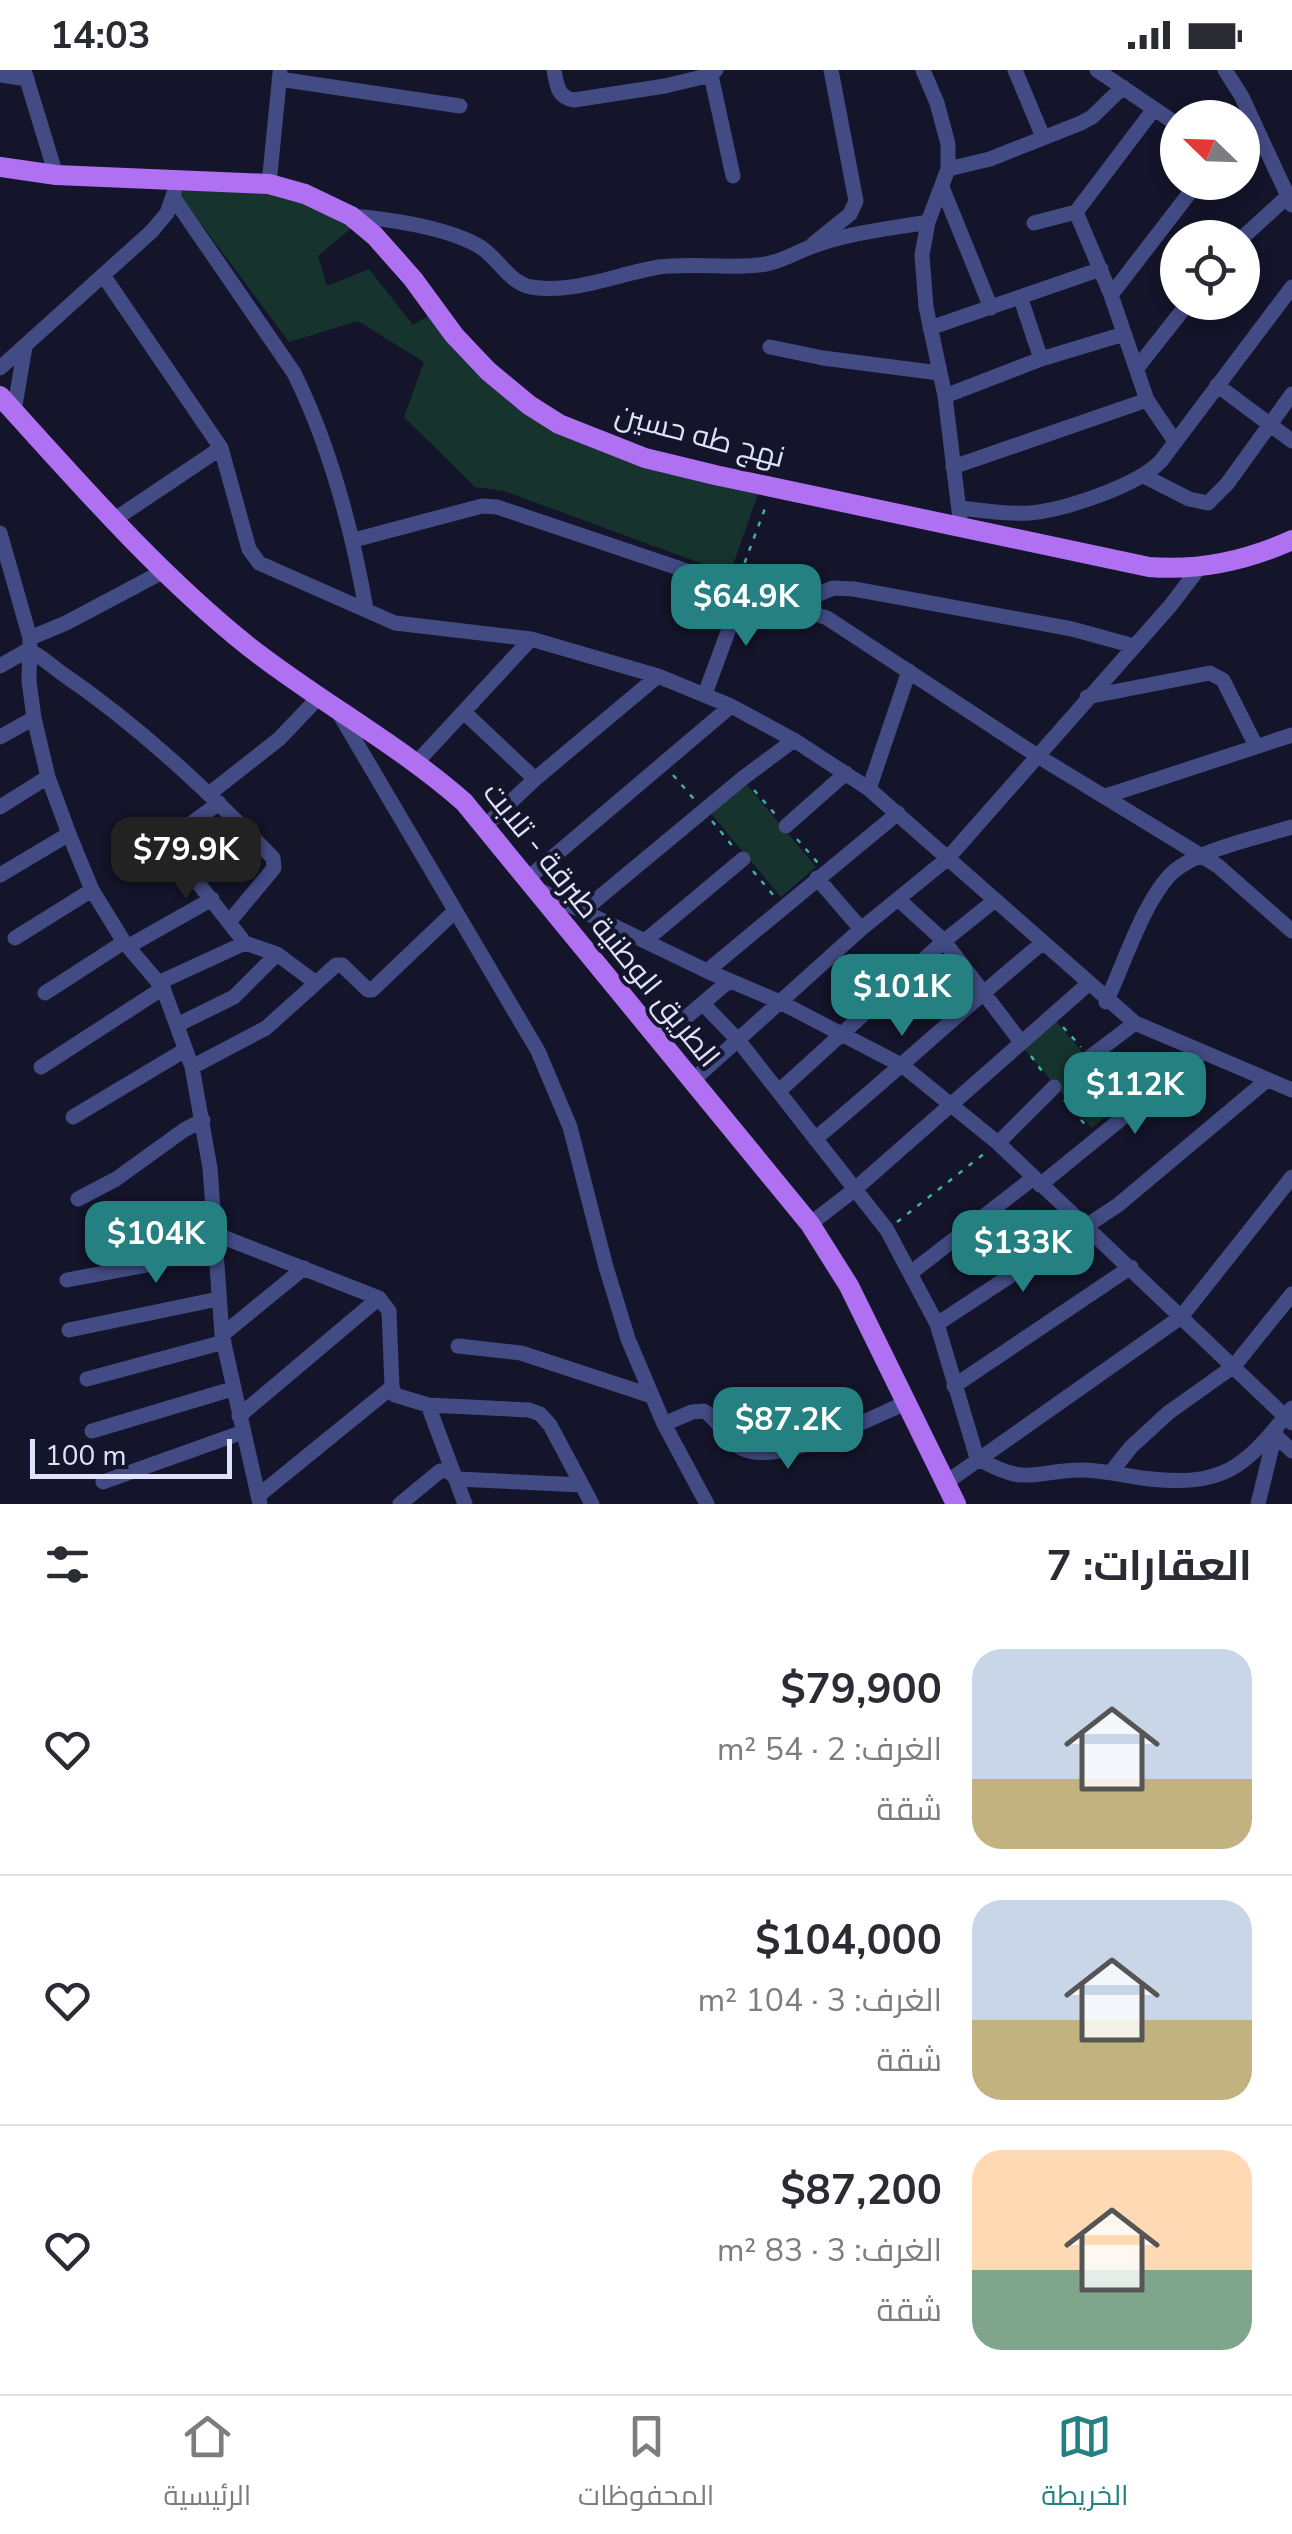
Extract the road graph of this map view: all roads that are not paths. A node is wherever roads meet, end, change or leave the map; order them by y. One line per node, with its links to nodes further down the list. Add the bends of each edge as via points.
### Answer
1 (554, 70): 11 (street, via 559,93 574,100)
2 (831, 70): 33 (street, via 856,202)
3 (923, 70): 20 (street, via 945,127)
4 (1015, 70): 17 (street)
5 (1098, 70): 12 (street)
6 (1225, 70): 13 (street)
7 (713, 72): 11 (street); 22 (street)
8 (25, 74): 10 (street); 21 (street)
9 (280, 74): 14 (street); 23 (street)
10 (0, 75)
11 (664, 78)
12 (1123, 87): 15 (street); 17 (street, via 1092,117)
13 (1237, 100)
14 (460, 106)
15 (1154, 109): 16 (street); 28 (street)
16 (1160, 113)
17 (1043, 137): 20 (street)
18 (1260, 150): 27 (street)
19 (0, 167): 21 (main road, نهج طه حسين)
20 (948, 170): 24 (street)
21 (56, 175): 25 (main road, نهج طه حسين)
22 (733, 176)
23 (269, 184): 25 (main road, نهج طه حسين); 29 (main road, نهج طه حسين)
24 (942, 186): 30 (street); 39 (street)
25 (174, 188): 35 (street, via 167,213); 63 (street, via 294,372)
26 (1184, 200): 37 (street)
27 (1290, 201): 32 (street)
28 (1076, 212): 31 (street); 34 (street)
29 (351, 216): 33 (street, via 468,241 531,286 580,284 658,267 762,265); 60 (main road, نهج طه حسين, via 466,348 560,424 646,458)
30 (928, 222): 33 (street); 41 (street, via 922,255)
31 (1034, 223)
32 (1260, 224)
33 (808, 248)
34 (1101, 268): 37 (street); 38 (street)
35 (103, 276): 44 (street); 57 (street)
36 (1292, 287): 49 (street)
37 (1112, 296): 42 (street)
38 (1022, 298): 39 (street); 45 (street)
39 (990, 308): 41 (street)
40 (1175, 320): 47 (street)
41 (930, 328): 48 (street)
42 (1124, 334): 45 (street); 47 (street)
43 (770, 346): 48 (street)
44 (25, 347): 46 (street); 53 (street)
45 (1042, 359): 51 (street)
46 (0, 368)
47 (1137, 368): 52 (street)
48 (939, 373): 51 (street)
49 (1217, 385): 54 (street); 55 (street)
50 (1292, 394): 54 (street)
51 (945, 396): 58 (street)
52 (1147, 400): 55 (street); 58 (street)
53 (7, 404): 61 (main road, الطريق الوطنية طبرقة - تلابت)
54 (1269, 424): 56 (street); 59 (street, via 1208,503)
55 (1174, 440): 59 (street)
56 (1292, 442)
57 (220, 448): 61 (street); 70 (street, via 252,557)
58 (953, 467): 60 (street)
59 (1144, 476): 60 (street, via 1043,511)
60 (960, 518): 66 (main road, نهج طه حسين, via 1149,567)
61 (115, 520): 67 (main road, الطريق الوطنية طبرقة - تلابت)
62 (1, 539): 65 (street)
63 (354, 540): 68 (street, via 497,507); 70 (street)
64 (1292, 540): 66 (main road, نهج طه حسين)
65 (4, 568): 72 (street)
66 (1200, 568): 73 (street)
67 (166, 570): 72 (street); 79 (main road, الطريق الوطنية طبرقة - تلابت, via 199,605)
68 (740, 587): 69 (street); 77 (street)
69 (793, 606): 73 (street, via 832,588 854,589); 75 (street, via 827,618)
70 (366, 609): 71 (street, via 419,628)
71 (531, 640): 76 (street); 82 (street)
72 (29, 644): 74 (street); 83 (street); 95 (street)
73 (1134, 646): 78 (street)
74 (0, 666)
75 (908, 672): 88 (street); 93 (street)
76 (658, 676): 77 (street); 92 (street)
77 (705, 694): 80 (street)
78 (1087, 697): 87 (street, via 1210,674 1223,680); 88 (street)
79 (318, 698): 81 (main road, الطريق الوطنية طبرقة - تلابت); 95 (street)
80 (731, 706): 86 (street); 107 (street)
81 (337, 710): 89 (main road, الطريق الوطنية طبرقة - تلابت); 113 (street)
82 (465, 713): 89 (street); 92 (street)
83 (34, 718): 85 (street); 91 (street)
84 (1292, 735): 87 (street)
85 (0, 737)
86 (794, 740): 90 (street); 112 (street)
87 (1256, 746): 94 (street)
88 (1036, 755): 94 (street); 104 (street)
89 (417, 762): 99 (main road, الطريق الوطنية طبرقة - تلابت)
90 (846, 773): 93 (street); 98 (street)
91 (48, 777): 96 (street); 101 (street)
92 (535, 779): 99 (street)
93 (869, 790): 97 (street)
94 (1106, 796): 102 (street)
95 (214, 798): 110 (street, via 170,844); 114 (street, via 276,863)
96 (0, 807)
97 (898, 813): 104 (street); 106 (street)
98 (786, 826)
99 (484, 827): 107 (main road, الطريق الوطنية طبرقة - تلابت)
100 (1292, 827): 102 (street)
101 (69, 834): 105 (street); 108 (street)
102 (1204, 856): 116 (street); 132 (street, via 1170,874)
103 (744, 859): 118 (street)
104 (947, 859): 109 (street); 111 (street)
105 (0, 875)
106 (817, 878): 115 (street); 124 (street)
107 (531, 884): 112 (street); 138 (main road, الطريق الوطنية طبرقة - تلابت)
108 (92, 890): 117 (street); 121 (street)
109 (898, 898): 115 (street); 119 (street)
110 (212, 899): 114 (street); 121 (street)
111 (994, 901): 119 (street); 122 (street)
112 (584, 910): 118 (street)
113 (455, 911): 126 (street, via 372,990 339,964); 180 (street, via 538,1051 570,1127 606,1268)
114 (229, 922): 120 (street)
115 (861, 929): 131 (street)
116 (1292, 931)
117 (15, 938)
118 (646, 940): 124 (street)
119 (944, 942): 130 (street); 136 (street)
120 (245, 943): 123 (street); 128 (street)
121 (127, 944): 128 (street); 129 (street)
122 (1041, 944): 127 (street); 130 (street)
123 (277, 954): 126 (street); 135 (street, via 234,997)
124 (707, 972): 125 (street)
125 (729, 981): 131 (street); 133 (street)
126 (316, 983): 144 (street, via 266,1028)
127 (1087, 984): 132 (street); 139 (street)
128 (160, 986): 135 (street); 143 (street)
129 (45, 992)
130 (984, 992): 139 (street); 145 (street)
131 (780, 1002): 136 (street); 137 (street)
132 (1106, 1002): 134 (street)
133 (704, 1005): 137 (street); 138 (street)
134 (1135, 1024): 141 (street); 142 (street)
135 (177, 1025): 140 (street)
136 (841, 1033): 145 (street); 149 (street)
137 (738, 1040): 147 (street); 149 (street)
138 (658, 1041): 147 (main road, الطريق الوطنية طبرقة - تلابت)
139 (1021, 1042): 151 (street)
140 (186, 1050): 144 (street); 152 (street)
141 (1201, 1054): 146 (street); 157 (street)
142 (1090, 1057)
143 (41, 1066)
144 (192, 1066): 153 (street)
145 (903, 1066): 151 (street); 154 (street)
146 (1268, 1080): 150 (street); 161 (street)
147 (691, 1082): 160 (main road, الطريق الوطنية طبرقة - تلابت)
148 (1054, 1088): 155 (street)
149 (779, 1090): 154 (street)
150 (1292, 1090)
151 (952, 1104): 155 (street); 158 (street)
152 (73, 1118)
153 (203, 1120): 159 (street); 162 (street)
154 (814, 1139): 158 (street)
155 (998, 1143): 157 (street)
156 (1292, 1177): 170 (street)
157 (1036, 1182): 161 (street); 165 (street)
158 (854, 1190): 160 (street); 165 (street)
159 (78, 1198)
160 (810, 1224): 181 (main road, الطريق الوطنية طبرقة - تلابت, via 849,1286)
161 (1084, 1227): 163 (street); 171 (street)
162 (214, 1228): 164 (street); 166 (street, via 167,1226 158,1263); 169 (street)
163 (1131, 1267): 170 (street); 177 (street)
164 (304, 1268): 168 (street); 173 (street)
165 (912, 1272): 171 (street)
166 (67, 1280)
167 (1292, 1294): 175 (street)
168 (379, 1298): 178 (street, via 389,1311); 184 (street)
169 (218, 1299): 172 (street); 173 (street)
170 (1181, 1317): 175 (street); 188 (street)
171 (936, 1324): 177 (street)
172 (69, 1330)
173 (223, 1338): 176 (street); 179 (street)
174 (458, 1346): 180 (street, via 521,1354)
175 (1234, 1366): 183 (street); 189 (street, via 1168,1413)
176 (87, 1379)
177 (954, 1386): 188 (street)
178 (392, 1387): 182 (street, via 403,1400); 194 (street)
179 (232, 1389): 184 (street); 186 (street)
180 (652, 1396): 185 (street)
181 (906, 1403): 185 (street, via 772,1454 735,1446 704,1411); 192 (main road, الطريق الوطنية طبرقة - تلابت)
182 (428, 1404): 190 (street); 193 (street, via 540,1414)
183 (1284, 1422): 187 (street); 189 (street, via 1252,1456 1198,1480); 200 (street)
184 (241, 1424): 191 (street); 194 (street)
185 (664, 1424): 198 (street)
186 (92, 1431)
187 (1292, 1451)
188 (977, 1458): 189 (street, via 1028,1478); 192 (street)
189 (1112, 1472)
190 (457, 1479): 193 (street); 195 (street, via 440,1471); 196 (street)
191 (103, 1482)
192 (944, 1484): 199 (main road, الطريق الوطنية طبرقة - تلابت)
193 (582, 1485): 197 (street)
194 (259, 1500)
195 (400, 1504)
196 (465, 1504)
197 (592, 1504)
198 (706, 1504)
199 (956, 1504)
200 (1258, 1504)

